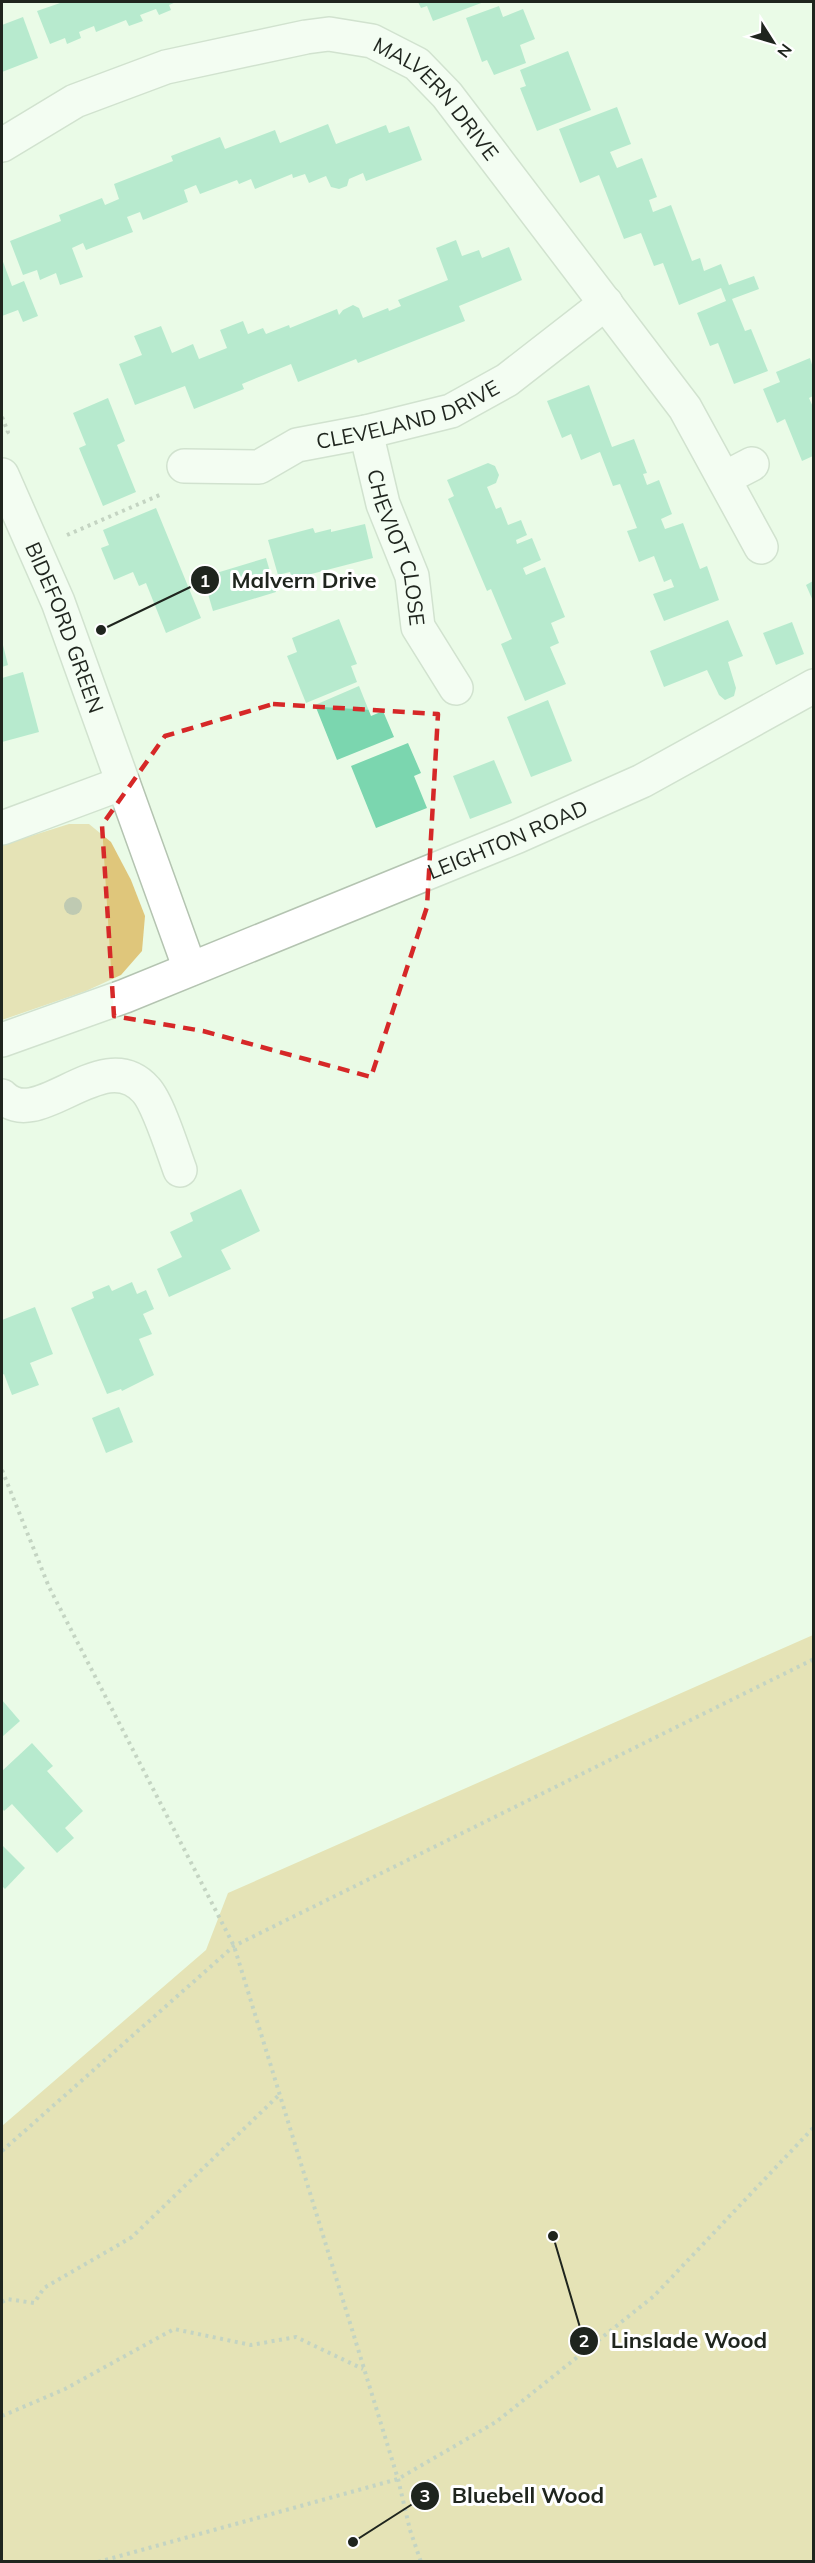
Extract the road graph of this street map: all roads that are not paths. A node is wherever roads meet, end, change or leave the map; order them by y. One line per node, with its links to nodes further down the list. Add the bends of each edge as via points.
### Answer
1 (2, 145): 2 (street, MALVERN DRIVE, via 75,101 166,67 329,34 372,41 417,64 447,95)
2 (606, 303): 3 (street, CLEVELAND DRIVE, via 507,380 451,411); 6 (street, MALVERN DRIVE, via 685,408 739,471)
3 (366, 432): 4 (street, CLEVELAND DRIVE, via 297,445 259,467); 8 (street, CHEVIOT CLOSE, via 383,504 412,576 418,627)
4 (184, 466)
5 (2, 475): 9 (street, BIDEFORD GREEN, via 62,613)
6 (761, 547)
7 (813, 686): 11 (street, LEIGHTON ROAD, via 642,781 518,836)
8 (456, 688)
9 (123, 783): 10 (street); 11 (street, BIDEFORD GREEN)
10 (2, 828)
11 (190, 969): 12 (street, LEIGHTON ROAD)
12 (2, 1040)
13 (2, 1096): 14 (street, via 16,1104 40,1103 108,1074 123,1075 145,1088 153,1099)
14 (180, 1170)

